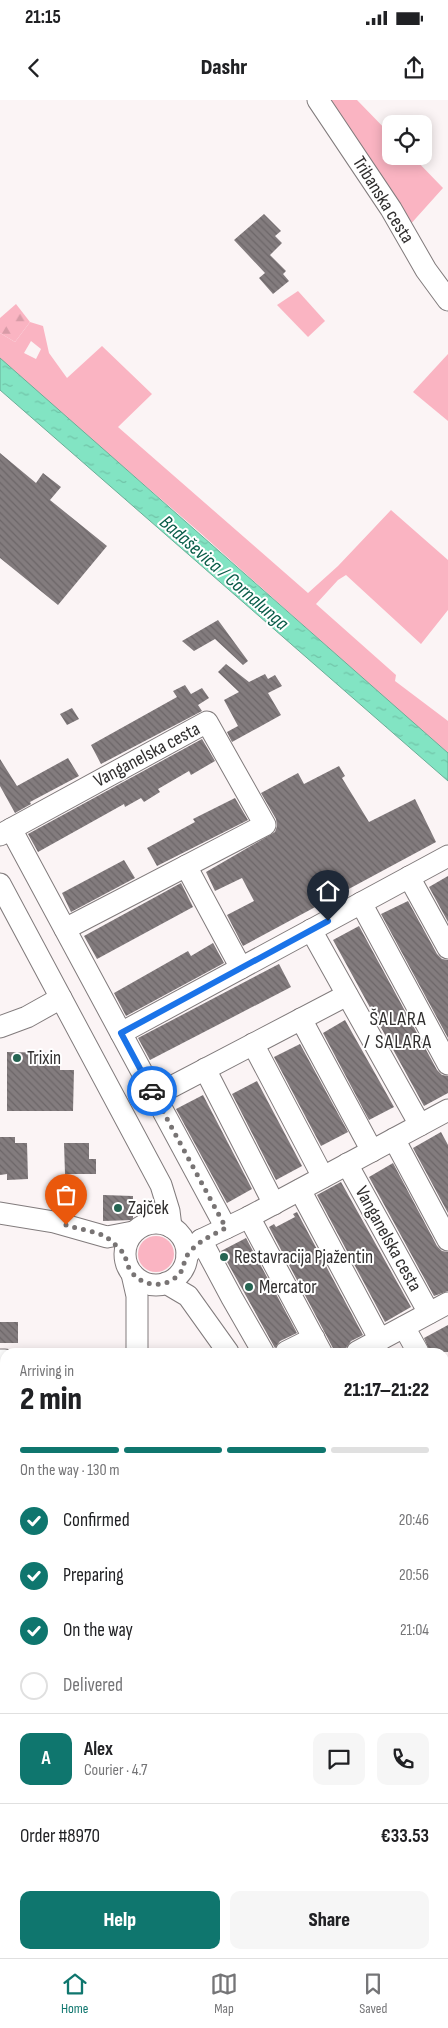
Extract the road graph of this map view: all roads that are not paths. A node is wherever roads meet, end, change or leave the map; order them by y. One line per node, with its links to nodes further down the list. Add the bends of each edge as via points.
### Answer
1 (318, 100): 2 (street, Tribanska cesta)
2 (448, 300)
3 (5, 832): 5 (street, Vanganelska cesta, via 208,722 265,824); 9 (street, Vanganelska cesta)
4 (448, 856): 6 (street)
5 (186, 866): 9 (street, Vanganelska cesta); 12 (street)
6 (409, 877): 8 (street); 11 (street)
7 (0, 884): 14 (street)
8 (361, 903): 10 (street); 19 (street)
9 (65, 929): 17 (street, Vanganelska cesta)
10 (311, 930): 12 (street); 13 (street)
11 (448, 948)
12 (241, 968): 17 (street)
13 (347, 995): 15 (street); 23 (street)
14 (61, 998): 16 (street, via 27,1017); 36 (street, via 164,1193)
15 (301, 1019): 18 (street); 25 (street)
16 (0, 1027)
17 (121, 1033): 21 (street, Vanganelska cesta)
18 (253, 1044): 20 (street); 27 (street)
19 (448, 1064)
20 (205, 1069): 21 (street); 29 (street)
21 (154, 1096): 32 (street, Vanganelska cesta)
22 (446, 1116): 23 (street, Vanganelska cesta)
23 (420, 1125): 24 (street, Vanganelska cesta)
24 (394, 1139): 25 (street, Vanganelska cesta); 35 (street)
25 (372, 1151): 26 (street, Vanganelska cesta)
26 (347, 1164): 27 (street, Vanganelska cesta); 41 (street, Vanganelska cesta)
27 (323, 1177): 28 (street, Vanganelska cesta)
28 (300, 1190): 29 (street, Vanganelska cesta); 43 (street)
29 (274, 1204): 31 (street, Vanganelska cesta)
30 (0, 1213): 34 (street, via 54,1222)
31 (250, 1217): 32 (street, Vanganelska cesta); 44 (street)
32 (226, 1228): 36 (street, Vanganelska cesta)
33 (133, 1232): 34 (street); 36 (street, via 142,1226); 37 (street)
34 (107, 1237): 37 (street)
35 (448, 1240)
36 (179, 1242): 38 (street, via 176,1277); 39 (street); 47 (street, via 232,1298)
37 (125, 1254): 38 (street, via 132,1274)
38 (151, 1288): 39 (street); 45 (street)
39 (188, 1296): 46 (street)
40 (448, 1303): 41 (street, Vanganelska cesta)
41 (429, 1313): 42 (street, Vanganelska cesta)
42 (404, 1327): 43 (street, Vanganelska cesta); 50 (street)
43 (380, 1340): 49 (street, Vanganelska cesta)
44 (318, 1345): 48 (street)
45 (138, 1348)
46 (225, 1348)
47 (261, 1348)
48 (304, 1348)
49 (365, 1348)
50 (416, 1348)

